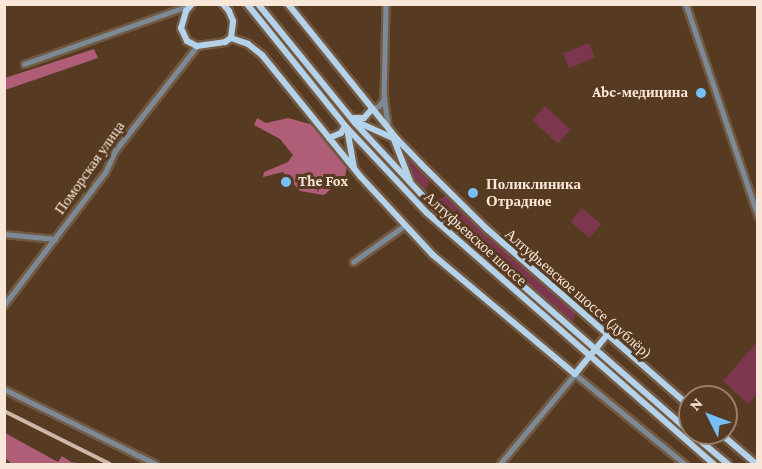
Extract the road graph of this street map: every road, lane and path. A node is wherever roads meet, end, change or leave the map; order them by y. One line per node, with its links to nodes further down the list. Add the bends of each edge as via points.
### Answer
1 (223, 4): 8 (main road)
2 (288, 4): 14 (main road, Алтуфьевское шоссе (дублёр))
3 (686, 4): 23 (street)
4 (191, 5): 9 (main road)
5 (259, 6): 15 (main road, Алтуфьевское шоссе)
6 (386, 6): 13 (street)
7 (249, 7): 16 (main road, Алтуфьевское шоссе)
8 (231, 8): 10 (main road)
9 (182, 12): 11 (main road, via 183,35); 12 (street)
10 (231, 38): 11 (main road); 18 (main road, via 262,55)
11 (197, 46): 26 (street, Поморская улица, via 116,151 106,171)
12 (24, 64)
13 (384, 96): 14 (street, via 381,104); 17 (street)
14 (372, 109): 15 (main road, via 361,118); 17 (main road, Алтуфьевское шоссе (дублёр))
15 (349, 117): 19 (main road); 22 (main road, Алтуфьевское шоссе)
16 (345, 125): 18 (main road, via 341,134); 21 (main road); 31 (main road, Алтуфьевское шоссе, via 436,222)
17 (389, 129): 19 (main road); 20 (main road, Алтуфьевское шоссе (дублёр))
18 (329, 138): 21 (main road)
19 (394, 138): 20 (main road); 22 (main road)
20 (400, 143): 29 (main road, Алтуфьевское шоссе (дублёр), via 487,229)
21 (355, 170): 24 (main road)
22 (411, 184): 30 (main road, Алтуфьевское шоссе, via 458,231)
23 (758, 216)
24 (404, 226): 27 (street); 32 (main road, via 461,280)
25 (4, 234): 26 (street)
26 (55, 239): 28 (street, Поморская улица)
27 (353, 262)
28 (4, 305)
29 (606, 335): 30 (main road); 34 (main road, Алтуфьевское шоссе (дублёр))
30 (594, 349): 31 (main road); 35 (main road, Алтуфьевское шоссе)
31 (589, 356): 32 (main road); 41 (main road, Алтуфьевское шоссе)
32 (575, 374): 39 (street); 40 (street)
33 (4, 389): 38 (street)
34 (678, 397)
35 (678, 422)
36 (705, 445): 42 (main road, Алтуфьевское шоссе)
37 (734, 445): 43 (main road)
38 (156, 465)
39 (500, 465)
40 (685, 465)
41 (714, 465)
42 (728, 465)
43 (756, 465)

